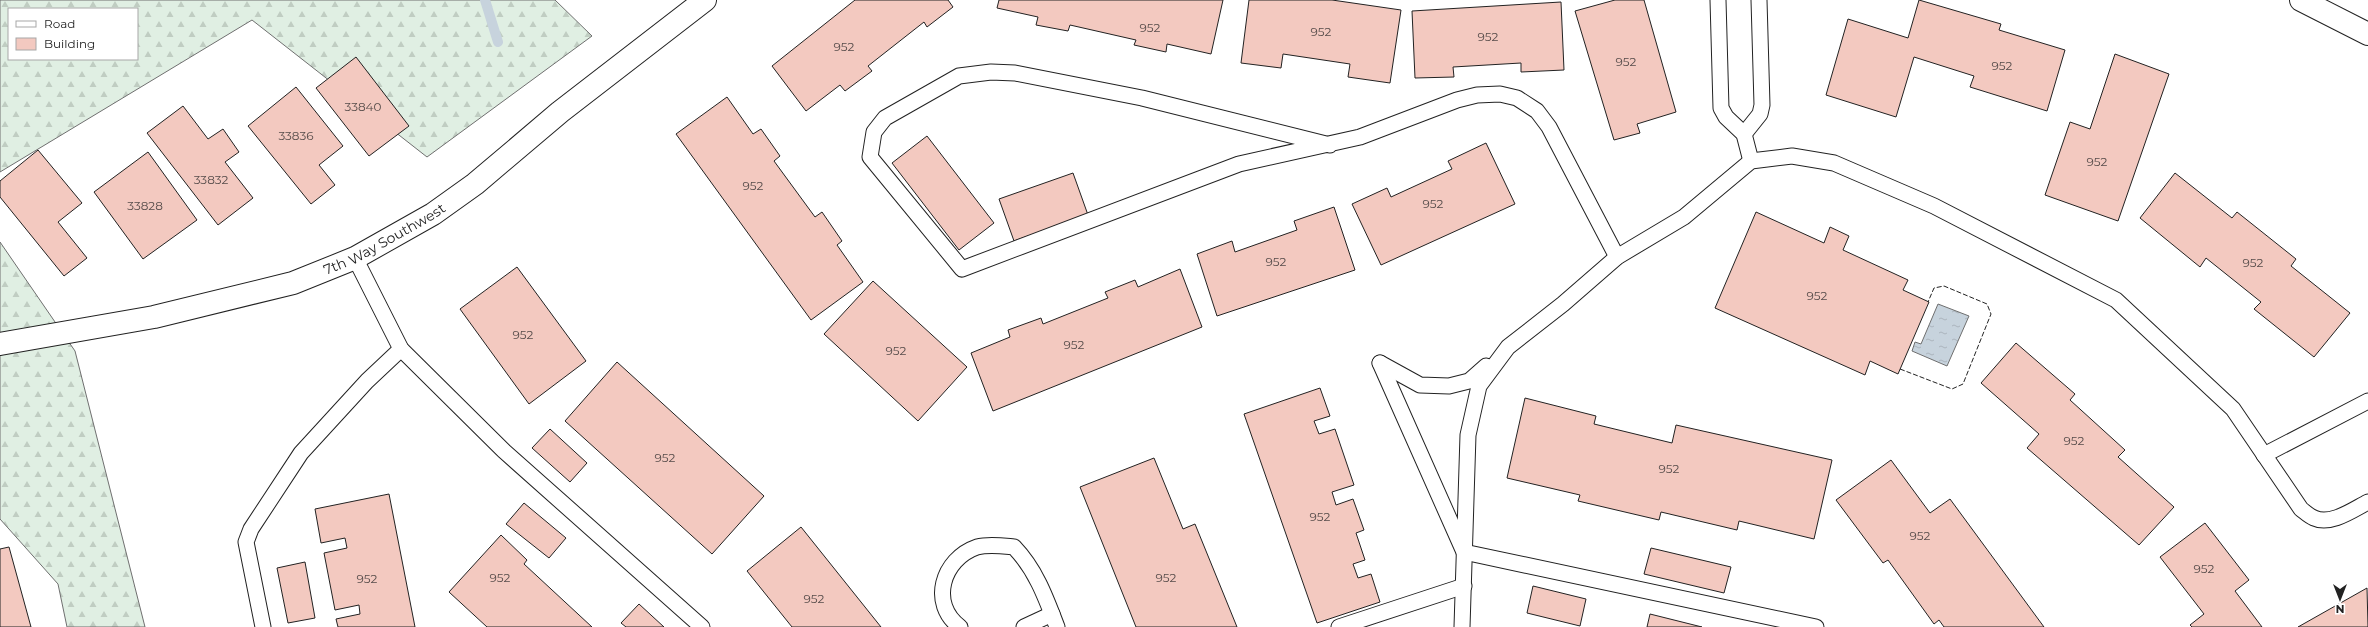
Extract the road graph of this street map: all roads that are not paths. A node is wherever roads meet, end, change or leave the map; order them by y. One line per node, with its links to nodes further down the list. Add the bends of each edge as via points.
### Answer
1 (705, 0): 10 (street, 7th Way Southwest, via 560,112 469,188 433,214)
2 (1718, 0): 6 (lane, via 1721,108 1726,117)
3 (1759, 0): 6 (lane, via 1762,105 1760,114)
4 (2301, 0): 5 (street)
5 (2368, 34)
6 (1744, 134): 8 (lane)
7 (1330, 145): 7 (lane, via 1239,164 962,269 870,157 874,132 885,118 959,76 991,72 1015,73 1142,98); 9 (lane, via 1360,137 1464,99 1500,94 1517,98 1537,112 1549,127)
8 (1751, 161): 9 (lane, via 1684,217); 15 (lane, via 1792,156 1834,163 1934,206 2116,300 2233,410)
9 (1617, 257): 12 (lane)
10 (355, 258): 11 (street, 7th Way Southwest, via 293,283 177,311); 13 (lane)
11 (0, 344)
12 (1508, 347): 17 (lane, via 1480,386 1468,435); 17 (lane, via 1469,382 1449,386 1420,385 1380,363)
13 (401, 349): 21 (lane, via 366,382 301,453 251,529 246,542); 22 (lane, via 504,451)
14 (2368, 401): 15 (lane)
15 (2264, 455): 16 (lane, via 2301,509 2314,519 2326,520 2343,515)
16 (2368, 502)
17 (1464, 552): 18 (lane); 19 (lane)
18 (1464, 586): 25 (lane); 26 (lane)
19 (1740, 612): 27 (lane); 28 (lane)
20 (1055, 621): 23 (lane, via 1029,563 1014,547 978,547 958,557 948,570 942,585 943,606 953,622); 24 (lane)
21 (263, 627)
22 (702, 627)
23 (960, 627)
24 (1024, 627)
25 (1339, 627)
26 (1462, 627)
27 (1749, 627)
28 (1816, 627)

